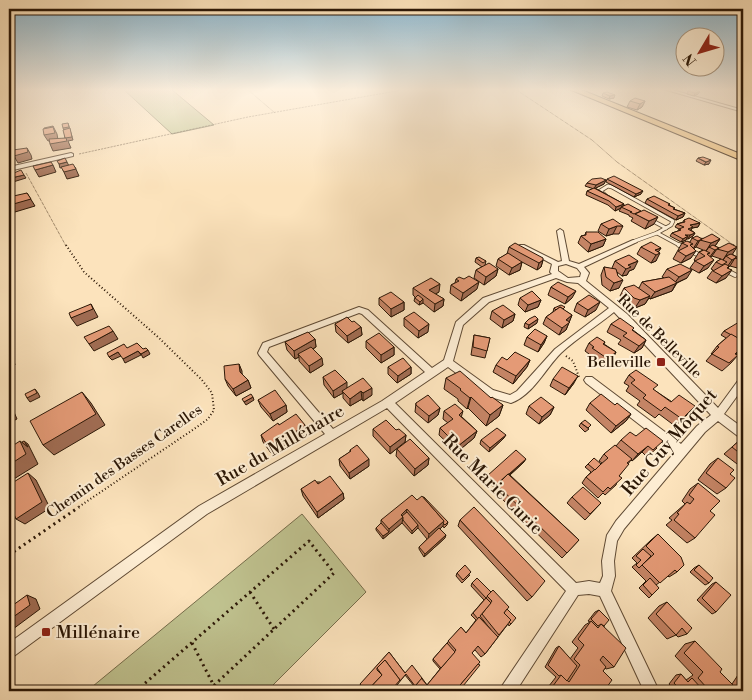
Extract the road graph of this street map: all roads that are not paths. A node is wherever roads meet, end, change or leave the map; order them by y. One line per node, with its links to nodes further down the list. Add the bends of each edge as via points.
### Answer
1 (653, 122): 3 (main road)
2 (71, 155): 4 (street)
3 (743, 158)
4 (9, 169)
5 (611, 199): 7 (lane, via 600,191 612,187 674,222)
6 (650, 220): 7 (lane)
7 (666, 228): 9 (lane)
8 (560, 231): 13 (street)
9 (657, 233): 10 (lane); 12 (lane)
10 (635, 241): 14 (street)
11 (522, 246): 16 (street)
12 (702, 257)
13 (566, 262): 14 (street); 16 (street)
14 (580, 266): 18 (street, via 585,276)
15 (719, 266): 17 (lane)
16 (557, 270): 18 (street, via 567,280); 20 (street, via 486,300 459,324)
17 (735, 275)
18 (580, 280): 19 (street, Rue de Belleville)
19 (614, 308): 20 (street, via 558,350 520,394 511,399 490,393); 25 (street, Rue de Belleville)
20 (448, 362): 21 (street, Rue du Millénaire)
21 (432, 373): 24 (street, Rue du Millénaire); 27 (street, via 359,310 266,345 262,353)
22 (588, 380): 28 (street)
23 (743, 381): 25 (street, Rue Guy Môquet)
24 (388, 402): 27 (street, Rue du Millénaire); 29 (street, Rue Marie Curie)
25 (718, 415): 26 (street); 28 (street, Rue Guy Môquet)
26 (743, 434)
27 (332, 435): 31 (street, Rue du Millénaire, via 203,510)
28 (682, 451): 30 (street, Rue Guy Môquet, via 611,539 609,576)
29 (574, 590): 30 (street, via 588,587); 32 (street)
30 (604, 591): 33 (street)
31 (9, 651)
32 (507, 691)
33 (652, 691)

